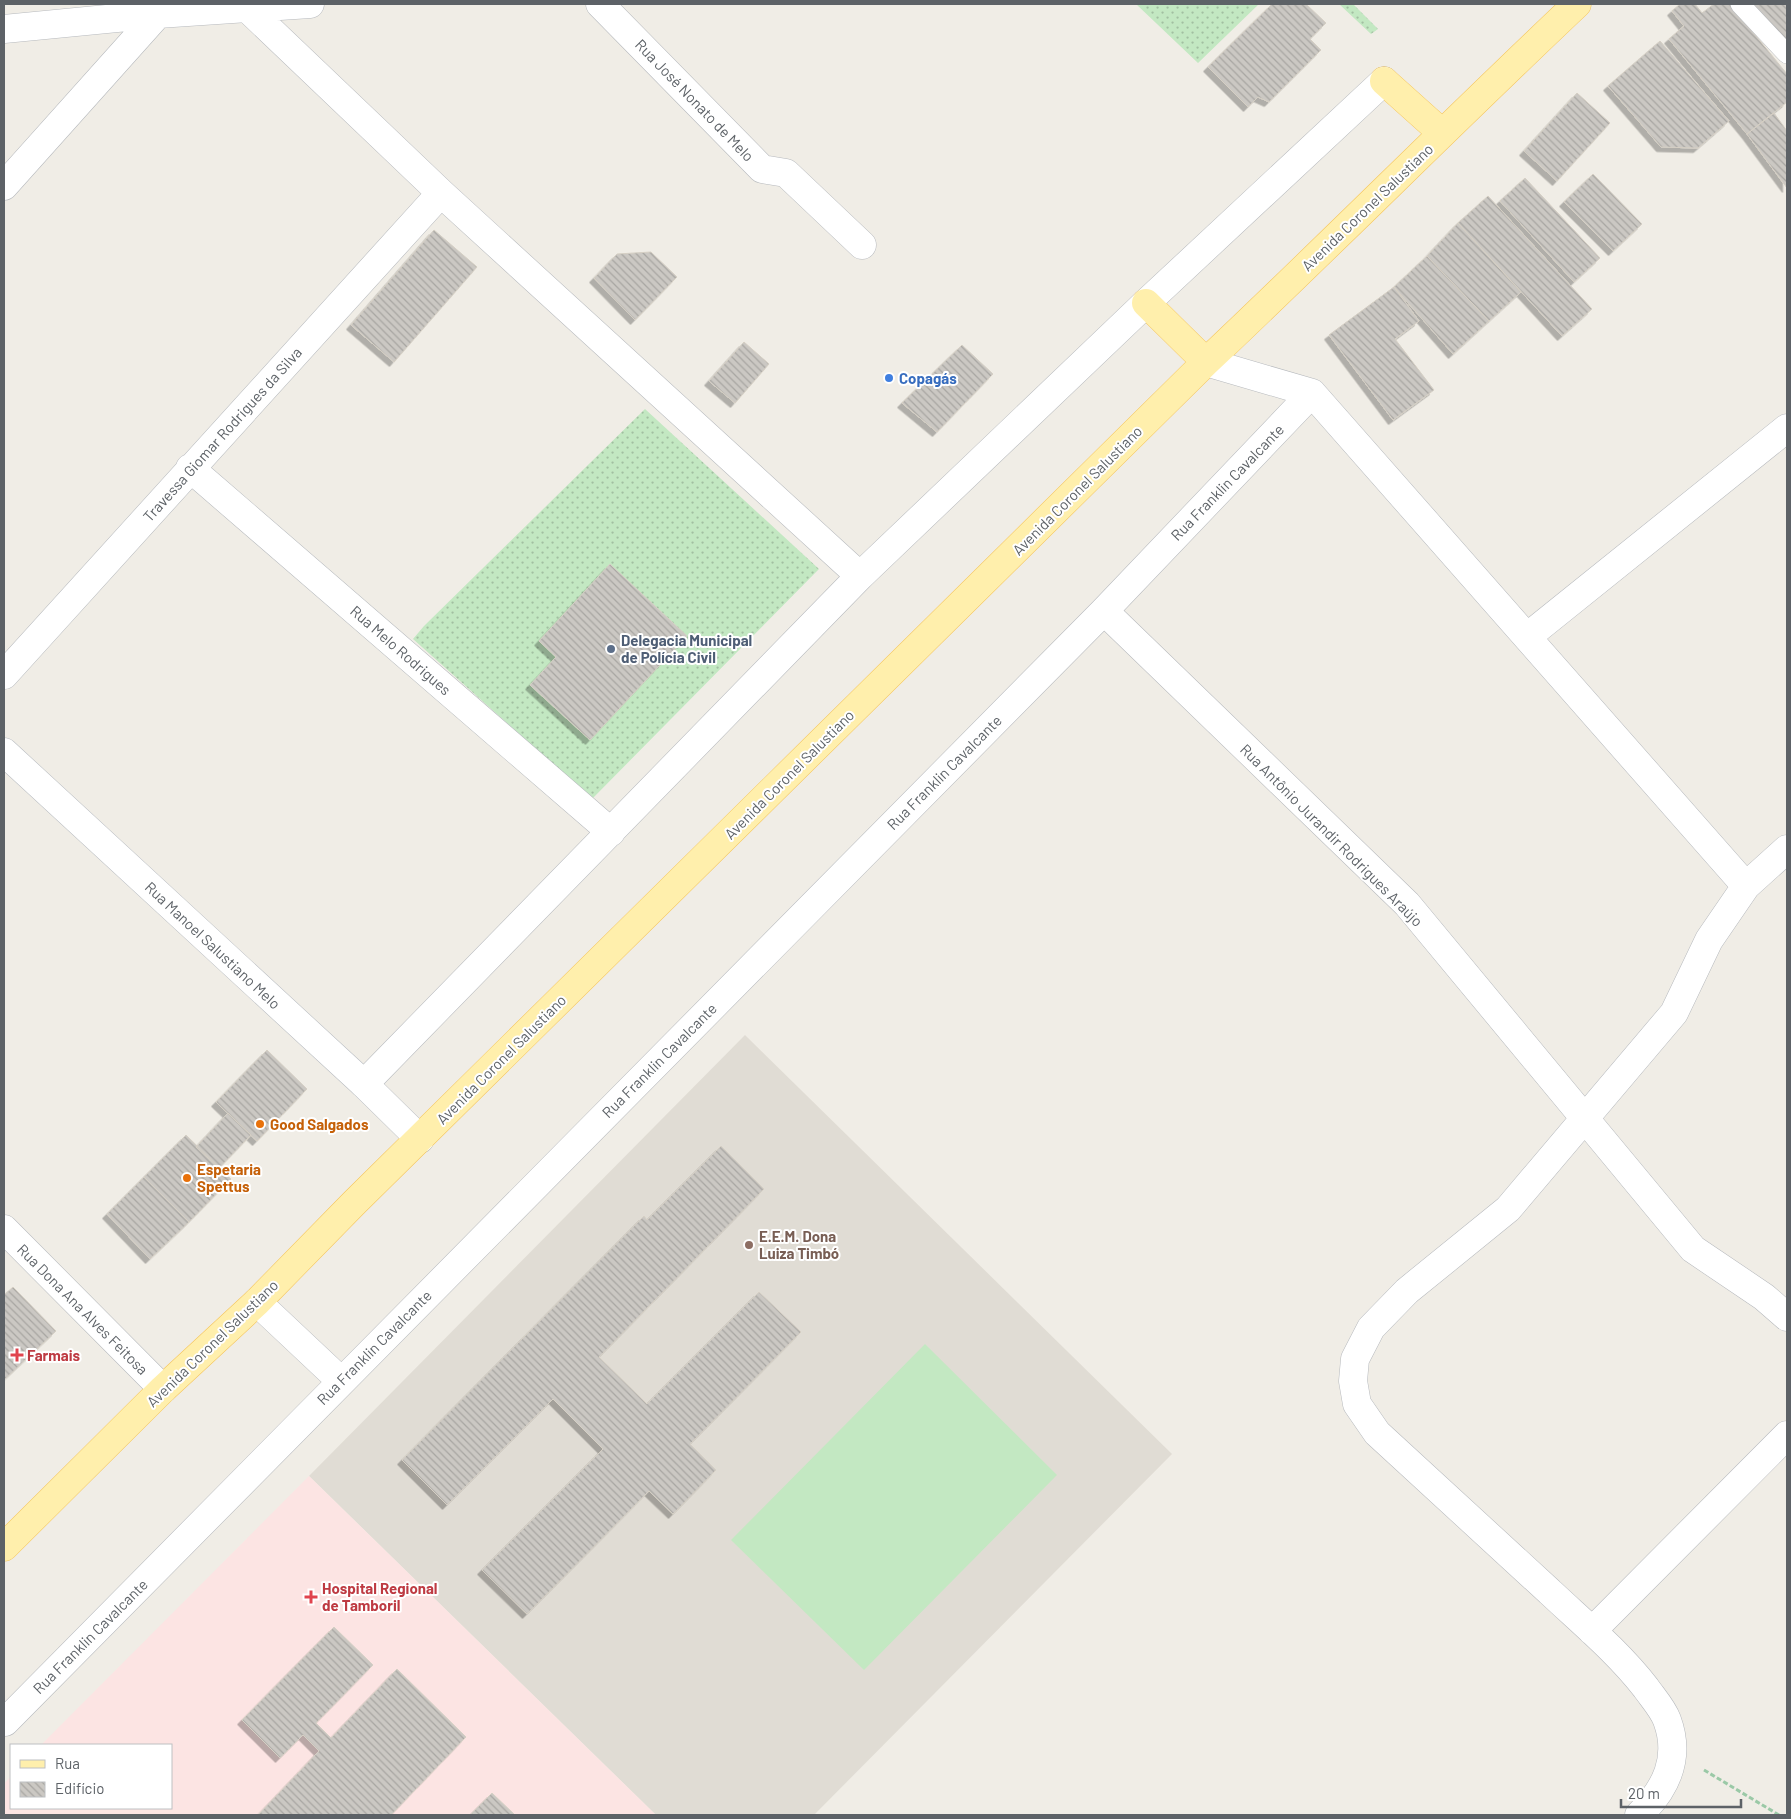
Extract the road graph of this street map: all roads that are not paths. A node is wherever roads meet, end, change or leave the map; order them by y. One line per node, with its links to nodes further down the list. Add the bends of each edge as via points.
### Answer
1 (310, 4): 5 (street)
2 (600, 4): 13 (street, Rua José Nonato de Melo, via 762,170 786,173)
3 (1577, 4): 10 (main road, Avenida Coronel Salustiano)
4 (1740, 4): 8 (lane)
5 (247, 8): 6 (street); 12 (street)
6 (158, 14): 7 (street); 11 (street)
7 (4, 29)
8 (1787, 54)
9 (1384, 82): 10 (main road); 14 (street)
10 (1442, 133): 15 (main road, Avenida Coronel Salustiano)
11 (4, 186)
12 (441, 193): 18 (street, Travessa Giomar Rodrigues da Silva); 19 (street)
13 (862, 245)
14 (1146, 303): 15 (main road); 19 (street)
15 (1206, 362): 16 (street); 29 (main road, Avenida Coronel Salustiano)
16 (1312, 393): 20 (street, Rua Franklin Cavalcante); 21 (street)
17 (1787, 428): 21 (street)
18 (190, 468): 22 (street, Travessa Giomar Rodrigues da Silva); 24 (street, Rua Melo Rodrigues)
19 (860, 576): 24 (street)
20 (1104, 611): 28 (street, Rua Antônio Jurandir Rodrigues Araújo, via 1407,904); 33 (street, Rua Franklin Cavalcante)
21 (1527, 637): 26 (street)
22 (4, 675)
23 (4, 752): 27 (street, Rua Manoel Salustiano Melo)
24 (611, 832): 27 (street)
25 (1787, 849): 26 (street)
26 (1746, 886): 28 (street, via 1709,940 1674,1013)
27 (364, 1084): 29 (street, Rua Manoel Salustiano Melo)
28 (1584, 1119): 32 (street, Rua Antônio Jurandir Rodrigues Araújo, via 1693,1249 1764,1297); 37 (street, via 1508,1209 1406,1291 1372,1328 1355,1359 1353,1381 1356,1404 1377,1433)
29 (420, 1139): 31 (main road, Avenida Coronel Salustiano)
30 (4, 1229): 34 (street, Rua Dona Ana Alves Feitosa)
31 (257, 1302): 33 (street); 34 (main road, Avenida Coronel Salustiano)
32 (1787, 1317)
33 (341, 1381): 38 (street, Rua Franklin Cavalcante)
34 (163, 1389): 36 (main road, Avenida Coronel Salustiano)
35 (1787, 1435): 37 (street)
36 (4, 1548)
37 (1592, 1631): 39 (street, via 1632,1670 1667,1720 1674,1752 1667,1777 1652,1803)
38 (4, 1722)
39 (1639, 1815)

